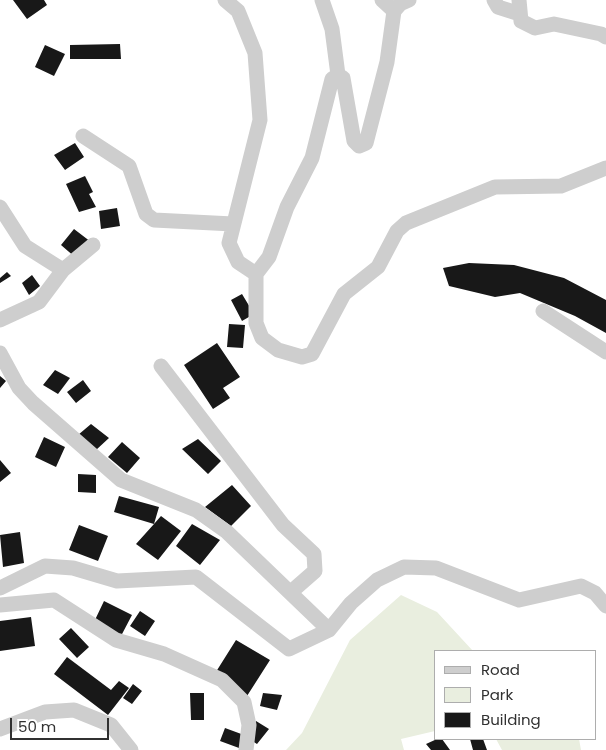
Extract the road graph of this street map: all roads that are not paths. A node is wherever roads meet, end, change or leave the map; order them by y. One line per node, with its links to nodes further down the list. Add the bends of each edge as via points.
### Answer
1 (225, 0): 13 (street, via 238,11 256,53 260,120)
2 (322, 0): 9 (street, via 332,29)
3 (382, 0): 7 (street)
4 (409, 0): 7 (street)
5 (494, 0): 6 (street, via 498,7)
6 (520, 7): 8 (street, via 521,21 535,28 554,24)
7 (394, 11): 9 (street, via 387,62 366,143 359,146 354,141 343,78)
8 (606, 37)
9 (338, 75): 16 (street, via 332,79 312,158 287,206 269,257)
10 (83, 136): 13 (street, via 129,166 146,214 154,220)
11 (606, 168): 16 (street, via 561,186 495,186 406,223 397,231 378,267 344,294 312,354 302,357 278,350 262,338 256,323)
12 (0, 208): 15 (street, via 25,246)
13 (233, 224): 16 (street, via 229,243 238,262)
14 (93, 245): 15 (street)
15 (63, 270): 18 (street, via 39,302)
16 (256, 274)
17 (543, 311): 19 (street)
18 (0, 320)
19 (606, 352)
20 (0, 353): 23 (street, via 19,388 33,403 121,480 196,510 227,532)
21 (161, 366): 23 (street, via 283,525 314,554 315,571)
22 (0, 588): 26 (street, via 45,566 72,568 117,581 196,577 289,649)
23 (291, 592): 26 (street)
24 (0, 605): 29 (street, via 54,600 116,640 164,654 222,680 244,702 249,725)
25 (606, 606): 26 (street, via 596,593 581,586 519,600 436,568 404,568 377,580 351,603)
26 (329, 630)
27 (0, 730): 28 (street, via 45,712 74,710 112,725)
28 (131, 750)
29 (246, 750)

